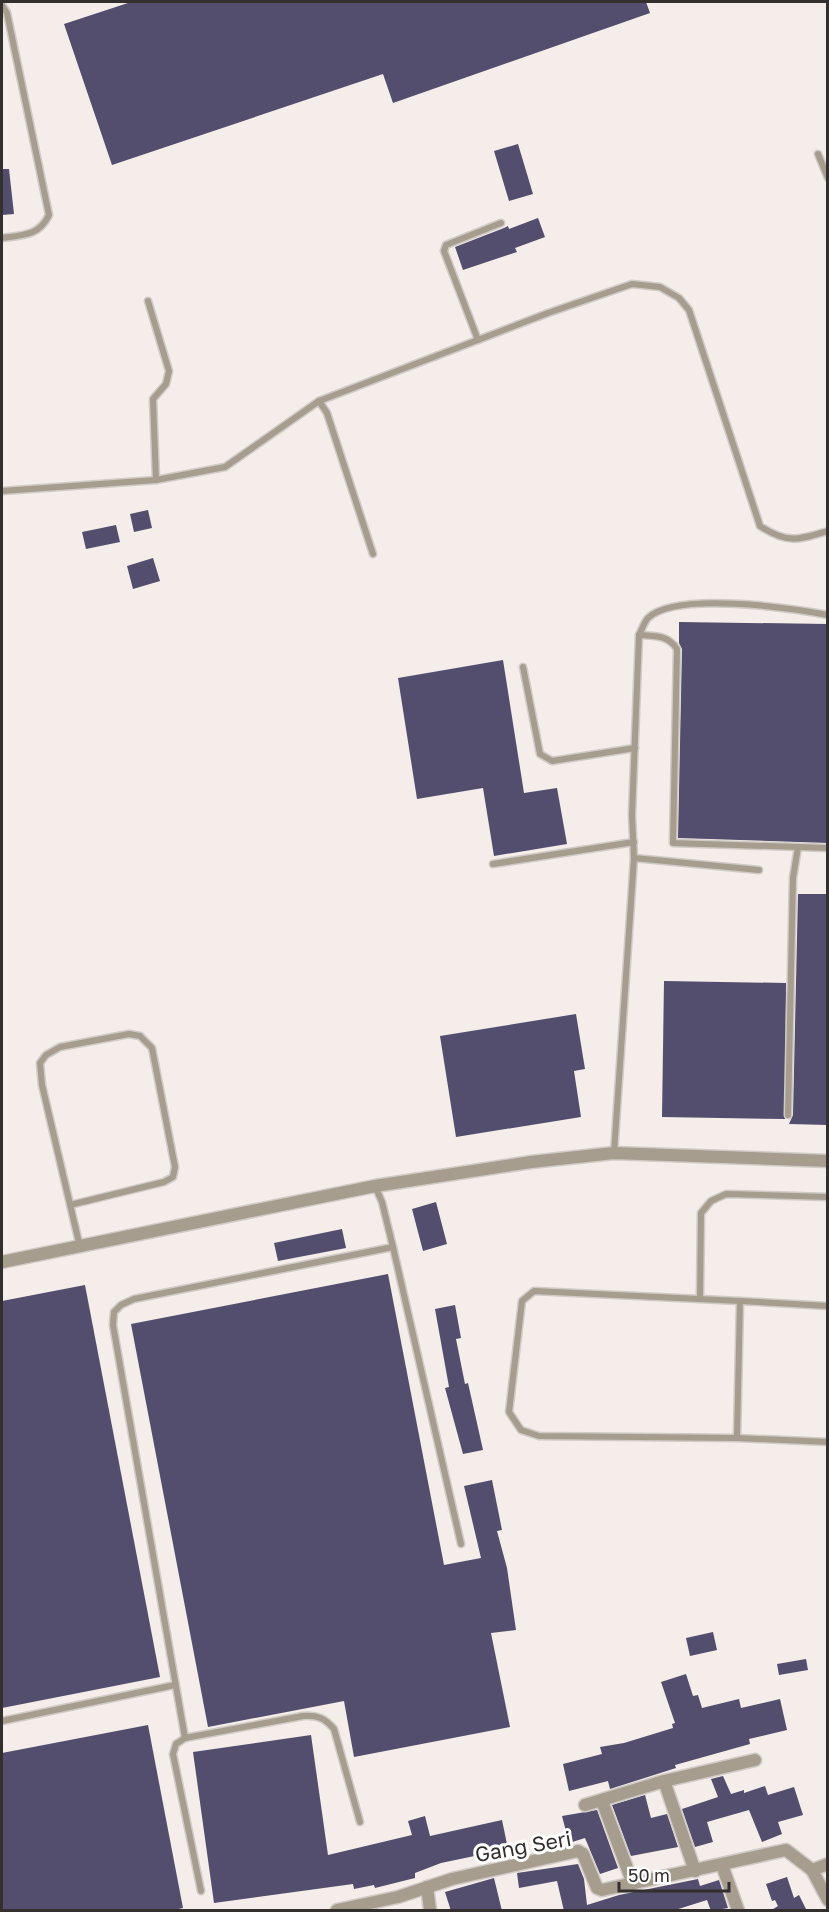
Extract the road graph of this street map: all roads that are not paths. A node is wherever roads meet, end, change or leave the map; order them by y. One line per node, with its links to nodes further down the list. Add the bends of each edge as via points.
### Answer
1 (2, 5): 5 (lane, via 7,13 49,215 43,227 31,234)
2 (818, 154): 3 (lane)
3 (828, 178)
4 (501, 223): 7 (lane, via 446,245 444,250)
5 (2, 238)
6 (148, 302): 9 (lane, via 169,371 166,384 153,399)
7 (478, 340): 8 (lane); 11 (lane, via 632,284 660,287 679,298 688,310 760,526 777,537 798,540)
8 (319, 401): 9 (lane, via 225,467); 12 (lane, via 327,413)
9 (156, 480): 10 (lane)
10 (2, 491)
11 (828, 531)
12 (373, 554)
13 (828, 615): 14 (lane, via 765,607 689,604 655,614 647,619)
14 (639, 635): 16 (lane); 18 (lane, via 671,640 677,649 673,843)
15 (523, 667): 16 (lane, via 540,754 545,758)
16 (634, 748): 17 (lane)
17 (634, 842): 20 (lane); 21 (lane)
18 (798, 847): 19 (lane); 23 (lane, via 793,878)
19 (828, 848)
20 (634, 858): 22 (lane); 24 (lane)
21 (493, 864)
22 (759, 870)
23 (788, 1115)
24 (614, 1153): 25 (street); 26 (street)
25 (828, 1161)
26 (375, 1186): 29 (street); 30 (lane)
27 (828, 1197): 32 (lane, via 726,1194 711,1201 701,1213)
28 (70, 1205): 28 (lane, via 39,1063 60,1047 129,1034 140,1036 152,1048 175,1167 173,1177); 29 (lane)
29 (80, 1247): 31 (street)
30 (393, 1247): 37 (lane); 38 (lane, via 134,1299 114,1312 113,1325)
31 (2, 1263)
32 (700, 1298): 33 (lane); 35 (lane, via 534,1291 527,1295 522,1301 509,1412 521,1430 539,1436)
33 (740, 1301): 34 (lane); 35 (lane)
34 (828, 1306)
35 (736, 1438): 36 (lane)
36 (828, 1442)
37 (461, 1544)
38 (176, 1685): 39 (lane); 40 (lane)
39 (2, 1721)
40 (185, 1738): 45 (lane, via 303,1716 316,1715 327,1720 334,1729); 52 (lane, via 176,1744 173,1754)
41 (755, 1760): 42 (street)
42 (664, 1781): 43 (street); 49 (street)
43 (602, 1800): 44 (street); 50 (street)
44 (585, 1805)
45 (360, 1822)
46 (828, 1864): 48 (street)
47 (722, 1865): 48 (street, Gang Seri, via 786,1850); 49 (street, Gang Seri); 56 (street)
48 (812, 1870): 53 (street, Gang Seri)
49 (695, 1871): 50 (street, Gang Seri)
50 (633, 1884): 51 (street, Gang Seri, via 597,1888 583,1854 578,1851)
51 (428, 1887): 54 (street); 55 (street)
52 (201, 1891)
53 (828, 1900)
54 (337, 1911)
55 (430, 1911)
56 (738, 1911)

